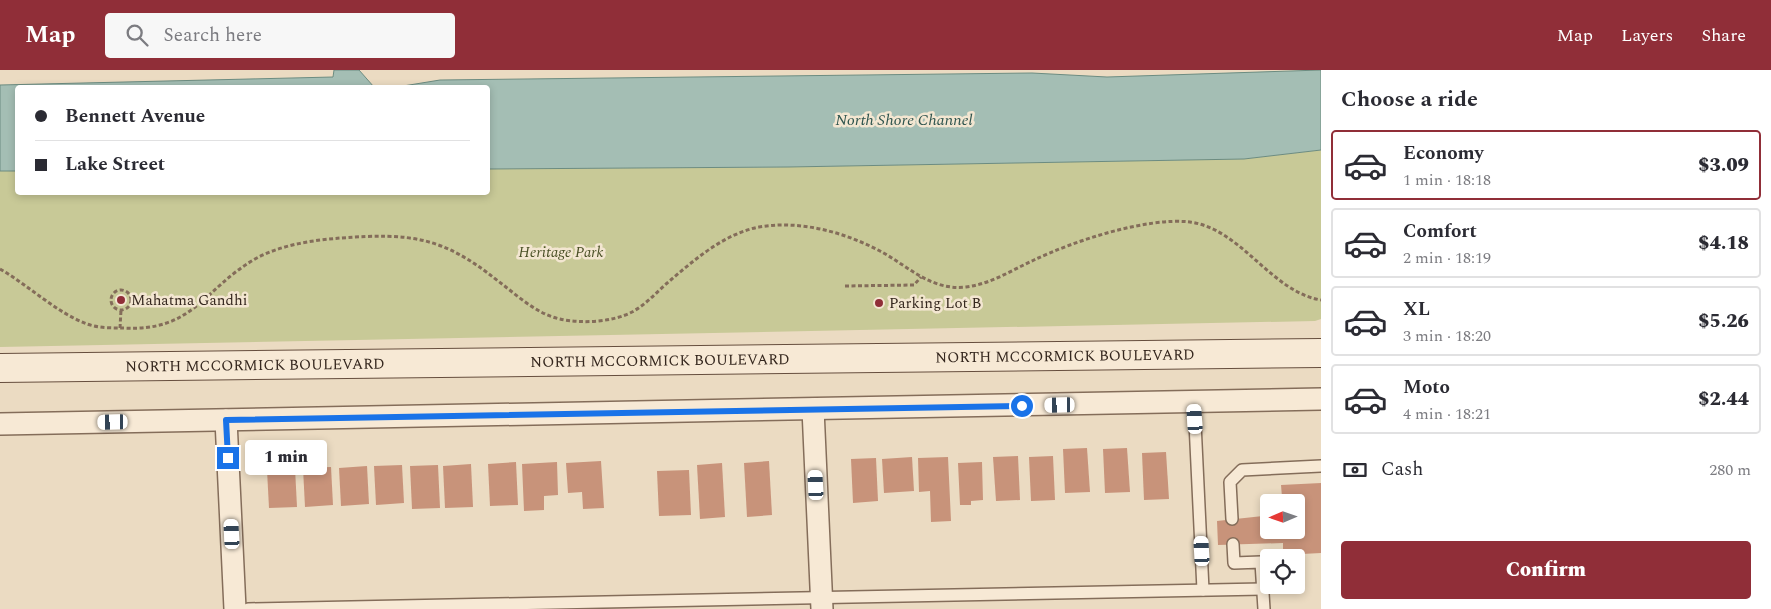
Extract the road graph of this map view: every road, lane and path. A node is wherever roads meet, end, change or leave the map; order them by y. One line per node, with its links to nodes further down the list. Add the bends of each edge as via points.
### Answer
1 (0, 269): 6 (path, via 87,324)
2 (921, 277): 3 (path, via 914,285); 4 (path, via 935,284 966,287 1001,277 1064,247 1101,235 1148,225 1192,222 1212,228 1289,286); 6 (path, via 879,251 838,233 791,226 757,227 713,246 628,315 588,321 561,320 526,303 460,253 435,242 367,236 322,240 258,257 238,270 189,313 171,323)
3 (845, 286)
4 (1321, 300)
5 (121, 310): 5 (path, via 128,307 131,300 128,293 121,290 114,293 111,300 114,307); 6 (path)
6 (120, 328)
7 (1321, 353): 8 (main road, NORTH MCCORMICK BOULEVARD)
8 (0, 368)
9 (1321, 399): 10 (street)
10 (1194, 402): 11 (street); 19 (lane)
11 (813, 409): 12 (street); 21 (street)
12 (226, 420): 13 (street); 22 (street)
13 (0, 424)
14 (1321, 466): 15 (lane, via 1242,470 1230,482)
15 (1232, 519)
16 (1233, 544): 17 (lane, via 1234,562)
17 (1260, 562)
18 (1260, 589): 19 (lane)
19 (1204, 590): 21 (lane)
20 (1263, 594): 24 (lane)
21 (822, 603): 23 (lane)
22 (235, 609)
23 (248, 609)
24 (1264, 609)

